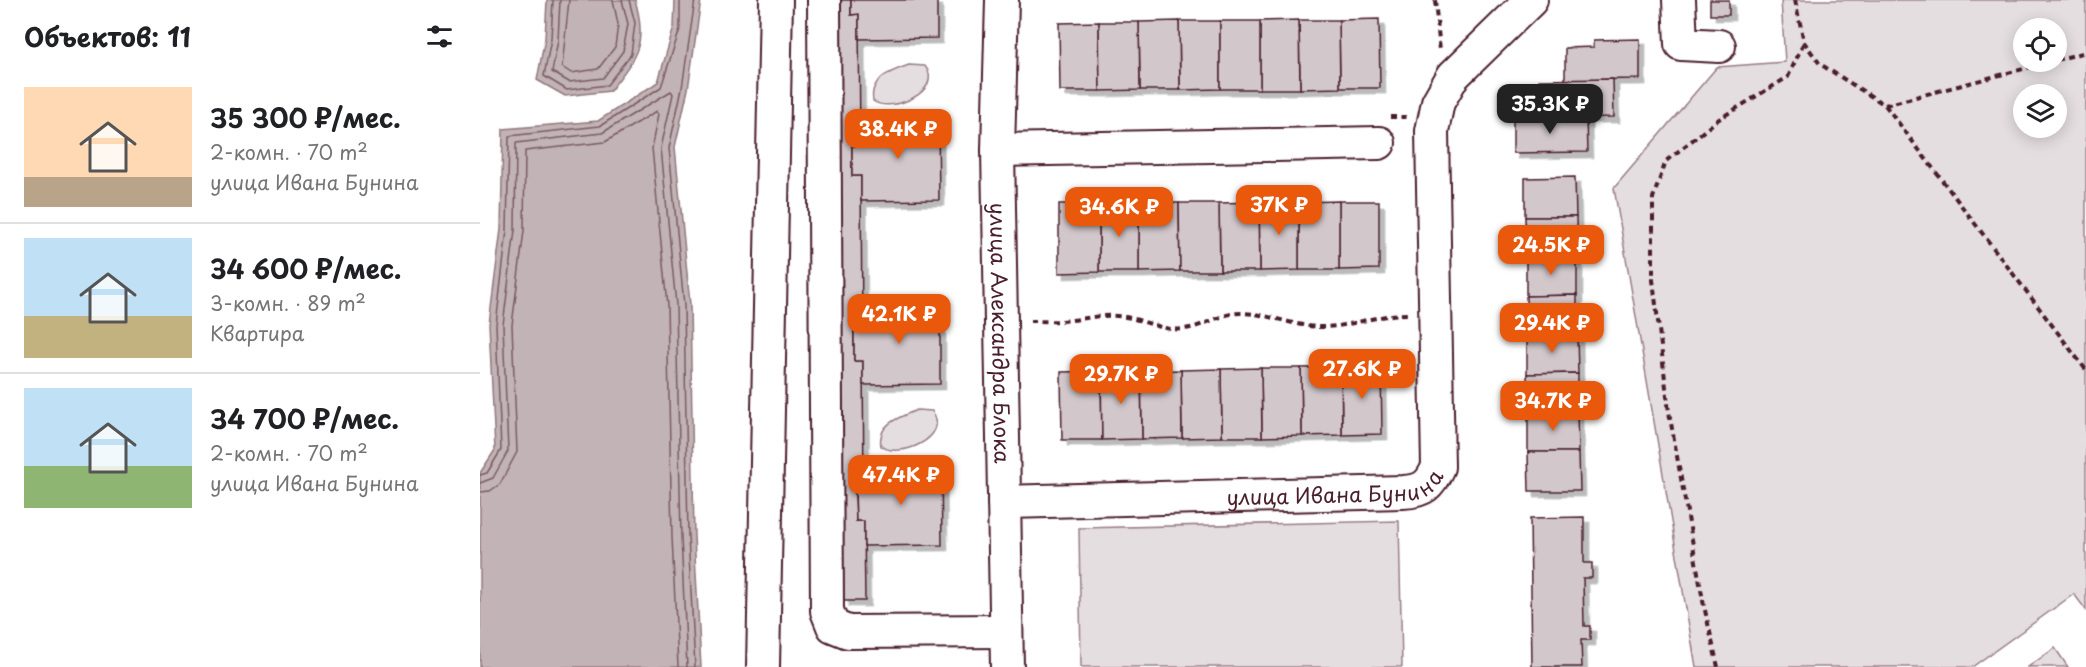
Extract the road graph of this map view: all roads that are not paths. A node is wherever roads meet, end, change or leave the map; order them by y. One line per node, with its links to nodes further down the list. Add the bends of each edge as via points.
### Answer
1 (776, 0): 11 (street)
2 (824, 0): 10 (street, via 826,611 833,626 848,632)
3 (1002, 0): 8 (street, улица Александра Блока)
4 (1531, 0): 9 (street, улица Ивана Бунина, via 1455,74 1438,102 1432,131 1438,466 1431,483 1419,491 1403,492)
5 (1679, 0): 6 (street, via 1681,44)
6 (1719, 46)
7 (1379, 143): 8 (street)
8 (998, 150): 9 (street, улица Александра Блока)
9 (1004, 501): 10 (street, улица Александра Блока)
10 (1006, 631): 12 (street, улица Александра Блока)
11 (763, 667)
12 (1006, 667)

